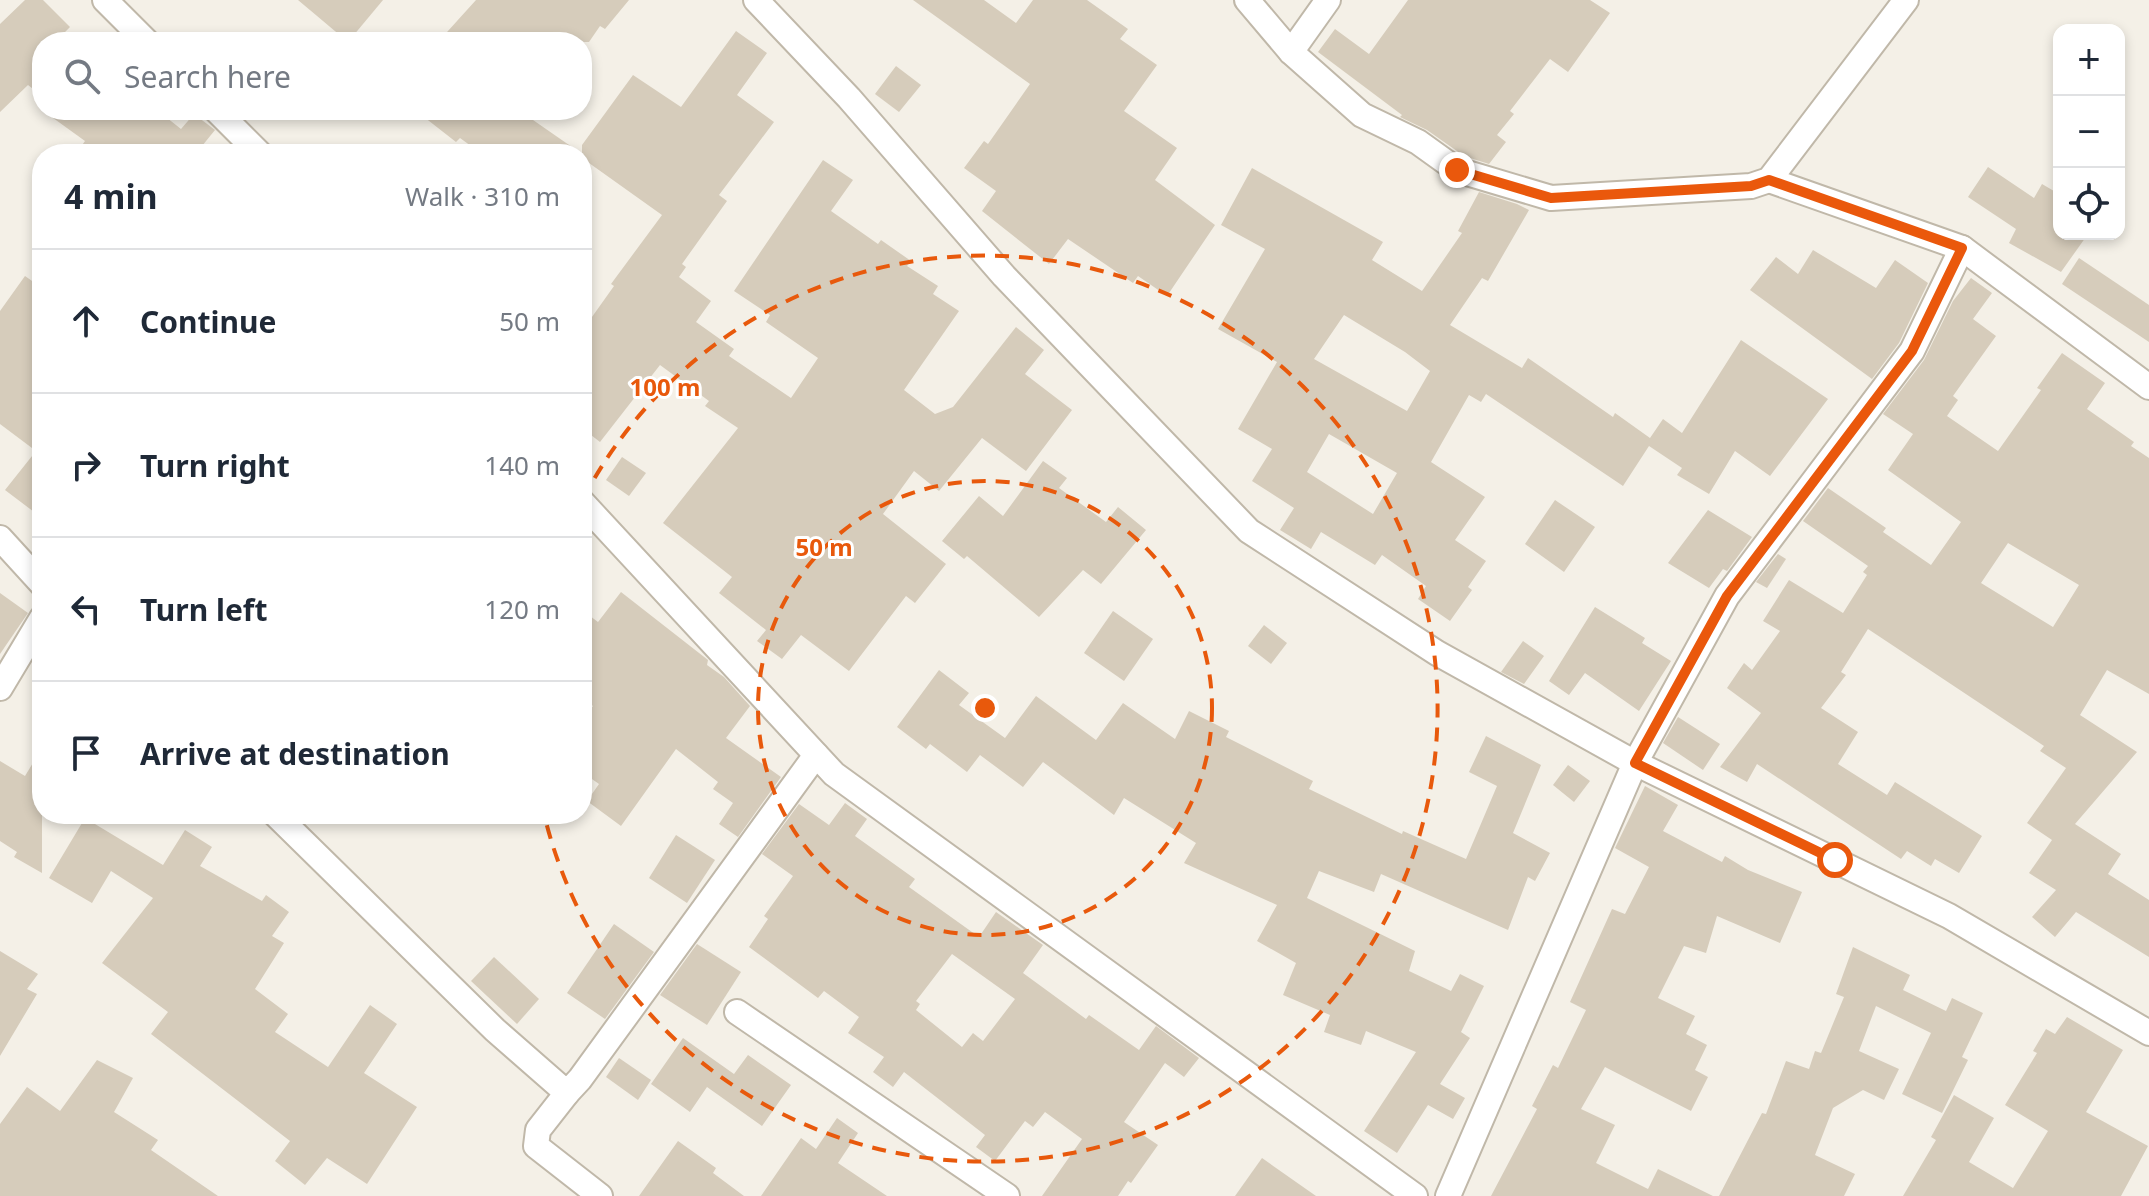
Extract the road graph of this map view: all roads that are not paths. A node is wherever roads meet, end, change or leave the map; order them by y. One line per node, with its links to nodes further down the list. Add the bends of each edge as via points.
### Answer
1 (105, 0): 6 (street)
2 (756, 0): 19 (street, via 1004,276 1249,531 1437,653)
3 (1247, 0): 7 (street)
4 (1328, 0): 7 (street)
5 (1906, 0): 10 (street)
6 (137, 32)
7 (1291, 52): 10 (street, via 1362,115 1418,142 1457,170 1551,198 1751,186)
8 (226, 120): 9 (street)
9 (250, 144)
10 (1769, 180): 11 (street)
11 (1962, 248): 12 (street); 19 (street, via 1912,351 1727,596)
12 (2149, 387)
13 (592, 513): 18 (street)
14 (0, 538): 15 (street)
15 (32, 573)
16 (32, 635): 17 (street)
17 (0, 688)
18 (816, 755): 23 (street); 26 (street, via 834,774)
19 (1635, 763): 22 (street, via 1949,916); 27 (street)
20 (285, 824): 23 (street, via 495,1030)
21 (737, 1012): 25 (street)
22 (2149, 1033)
23 (567, 1093): 24 (street, via 538,1130 536,1146)
24 (600, 1196)
25 (1007, 1196)
26 (1415, 1196)
27 (1448, 1196)

